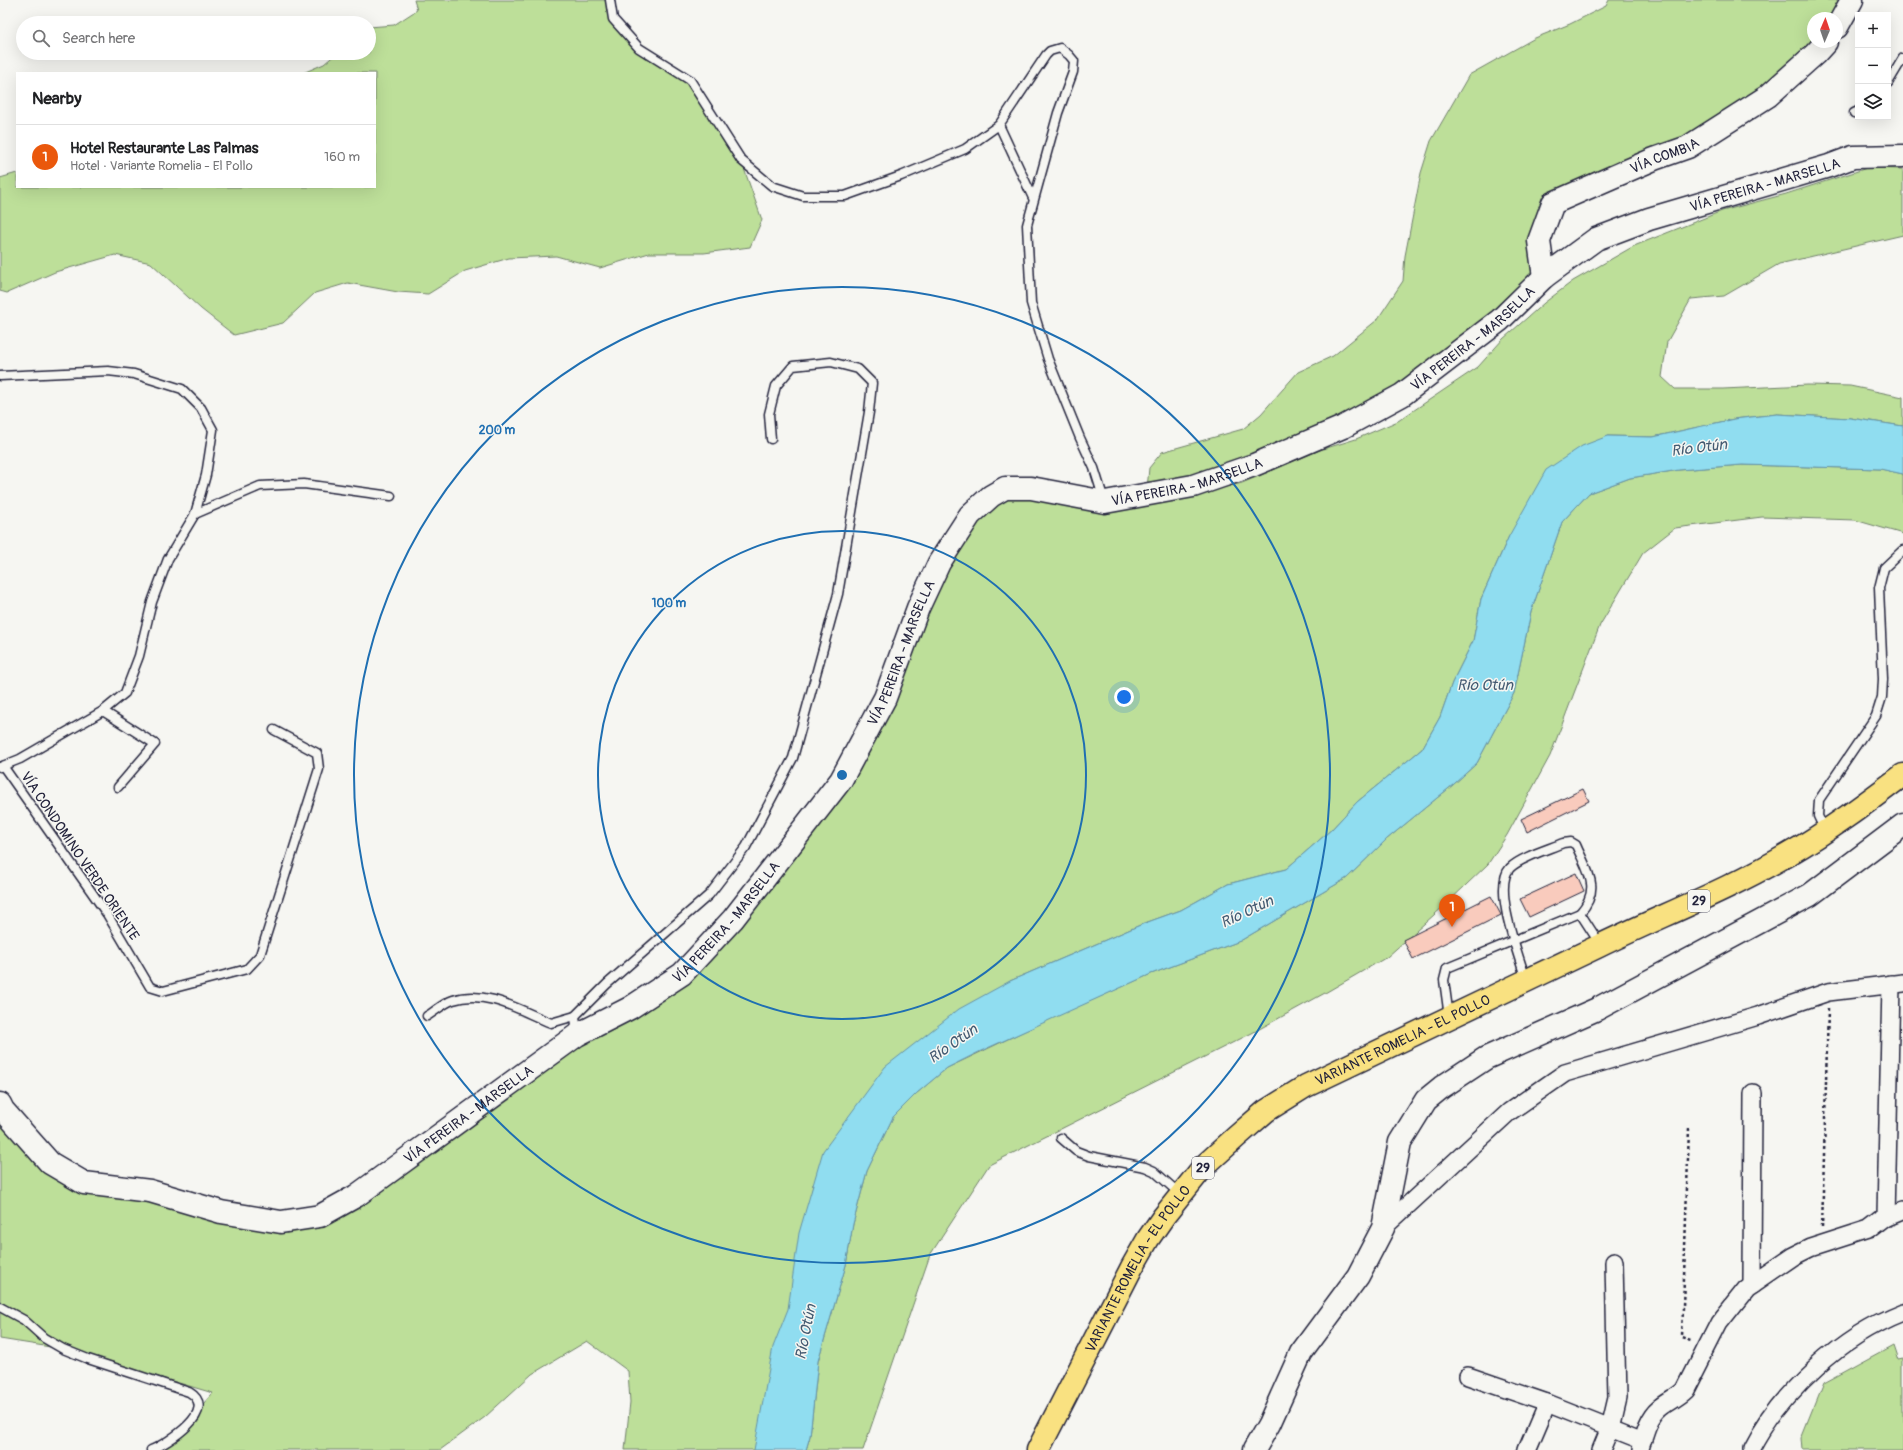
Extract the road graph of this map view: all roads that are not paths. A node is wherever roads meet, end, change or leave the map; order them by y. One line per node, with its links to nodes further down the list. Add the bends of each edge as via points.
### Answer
1 (610, 0): 7 (lane, via 613,18 639,48 690,80 741,160 772,186 803,196 845,196 901,176 965,149)
2 (1852, 0): 3 (main road)
3 (1843, 16)
4 (1820, 48): 10 (main road, VÍA COMBIA, via 1768,96 1688,147 1553,203 1539,241)
5 (1903, 58): 6 (lane)
6 (1891, 79)
7 (999, 125): 9 (lane); 9 (lane, via 1046,55 1060,48 1069,55 1074,61 1073,72)
8 (1903, 156): 10 (main road, VÍA PEREIRA - MARSELLA, via 1853,157 1650,219 1596,239)
9 (1033, 198): 14 (lane, via 1027,225 1031,303 1048,359 1094,468)
10 (1544, 277): 14 (main road, VÍA PEREIRA - MARSELLA, via 1500,320 1433,373 1402,395 1343,427 1254,465 1193,486)
11 (0, 376): 15 (lane, VÍA CONDOMINO VERDE ORIENTE, via 108,371 134,374 182,389 201,408 213,430 206,475)
12 (771, 439): 31 (lane, via 769,414 776,386 793,366 831,362 858,369 872,383 838,594 793,758 746,847 709,895 607,984)
13 (391, 496): 15 (lane, via 304,484 260,486)
14 (1105, 502): 31 (main road, VÍA PEREIRA - MARSELLA, via 1031,488 1005,488 991,496 970,515 939,563 918,608 885,698 841,780 733,919 682,974 630,1008)
15 (195, 514): 17 (lane, VÍA CONDOMINO VERDE ORIENTE, via 168,559 152,602 140,656 125,693)
16 (1903, 550): 23 (lane, via 1884,568 1879,588 1884,679 1882,697 1876,716 1819,800 1818,816)
17 (103, 711): 19 (lane, VÍA CONDOMINO VERDE ORIENTE, via 20,759); 21 (lane, via 155,744)
18 (274, 730): 19 (lane, VÍA CONDOMINO VERDE ORIENTE, via 317,754 319,770 260,955 247,969 163,992 150,987 107,914)
19 (1, 766)
20 (1903, 776): 23 (highway, VARIANTE ROMELIA - EL POLLO / 29)
21 (118, 787)
22 (1903, 825): 38 (main road, via 1810,895 1598,1009 1486,1058 1442,1087 1426,1100 1400,1142)
23 (1825, 832): 26 (highway, VARIANTE ROMELIA - EL POLLO / 29, via 1743,879)
24 (1580, 913): 25 (lane); 25 (lane, via 1588,904 1593,888 1576,845 1571,842 1563,843 1520,861 1510,868 1504,879 1505,906); 26 (lane)
25 (1515, 940): 27 (lane); 30 (lane, via 1447,968 1444,980)
26 (1601, 945): 27 (highway, VARIANTE ROMELIA - EL POLLO / 29)
27 (1526, 981): 30 (highway, VARIANTE ROMELIA - EL POLLO / 29)
28 (1897, 984): 37 (street); 38 (street, via 1828,992 1758,1016 1565,1073 1509,1112)
29 (427, 1016): 31 (lane, via 453,1000 483,998 503,1002 551,1023)
30 (1449, 1018): 35 (highway, VARIANTE ROMELIA - EL POLLO / 29, via 1306,1086 1266,1111 1204,1166)
31 (576, 1025): 33 (main road, VÍA PEREIRA - MARSELLA, via 356,1196 320,1216 281,1222 221,1212 150,1191 84,1184 50,1163)
32 (1753, 1094): 40 (street)
33 (0, 1104)
34 (1061, 1138): 35 (lane, via 1076,1151 1089,1156 1154,1171)
35 (1180, 1194): 48 (highway, VARIANTE ROMELIA - EL POLLO / 29, via 1148,1239)
36 (1903, 1209): 37 (street)
37 (1886, 1216): 40 (street, via 1869,1229 1810,1248 1794,1256)
38 (1382, 1228): 49 (main road, via 1358,1276 1301,1353 1269,1424)
39 (1614, 1262): 45 (street, via 1617,1398)
40 (1752, 1285): 46 (street, via 1719,1323 1685,1390 1652,1417)
41 (0, 1307): 47 (lane, via 24,1320 44,1338 63,1349 196,1396 199,1401 194,1418 167,1443)
42 (1903, 1312): 52 (street, via 1875,1325 1817,1367 1776,1411)
43 (1468, 1376): 44 (street)
44 (1547, 1403): 45 (street); 50 (street)
45 (1610, 1428): 46 (street); 51 (street)
46 (1641, 1446)
47 (151, 1450)
48 (1038, 1450)
49 (1254, 1450)
50 (1527, 1450)
51 (1601, 1450)
52 (1751, 1450)

